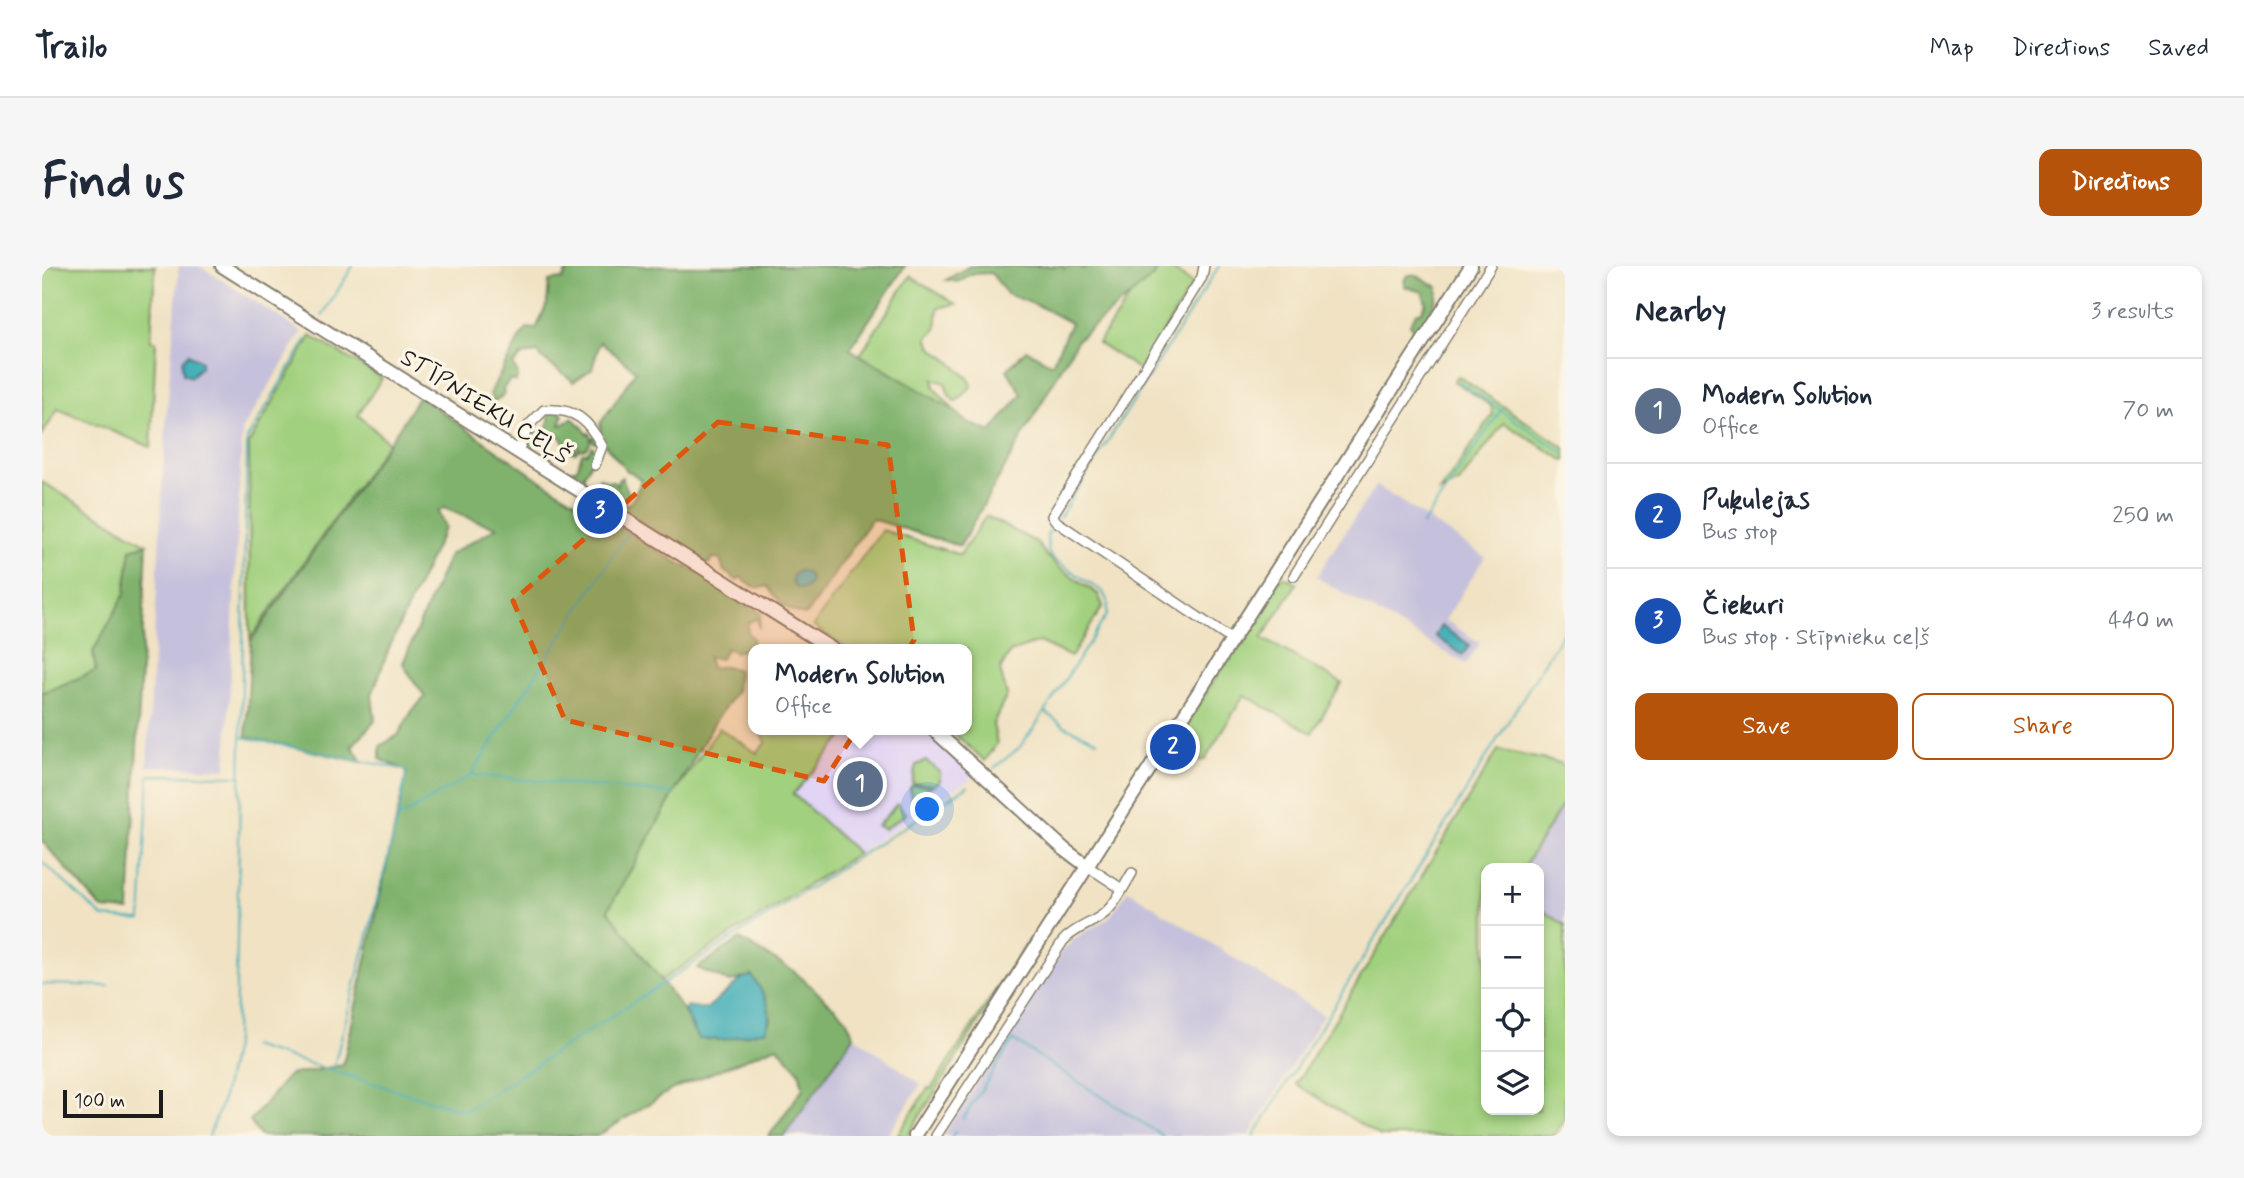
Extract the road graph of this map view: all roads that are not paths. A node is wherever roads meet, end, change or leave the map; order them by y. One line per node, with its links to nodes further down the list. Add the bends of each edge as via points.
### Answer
1 (222, 266): 5 (main road, STĪPNIEKU CEĻŠ)
2 (1204, 266): 8 (street, via 1202,277 1052,516)
3 (1471, 266): 8 (main road)
4 (1492, 266): 7 (street)
5 (518, 451): 6 (street, via 529,425 544,410 559,409 589,424 602,446); 9 (main road, STĪPNIEKU CEĻŠ)
6 (595, 465)
7 (1294, 576)
8 (1232, 640): 11 (main road)
9 (824, 644)
10 (939, 735): 11 (main road)
11 (1087, 866): 13 (street); 14 (main road)
12 (1132, 873): 13 (street)
13 (1122, 889): 15 (street, via 1105,913 1063,941)
14 (915, 1136)
15 (936, 1136)

